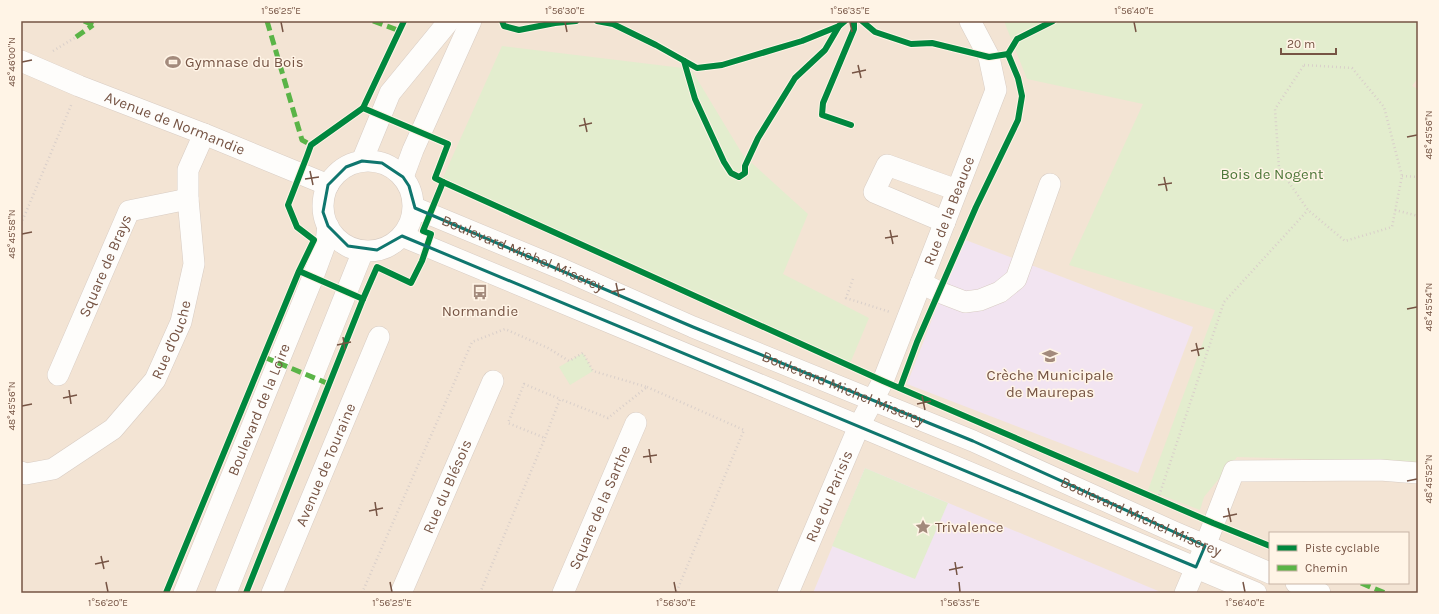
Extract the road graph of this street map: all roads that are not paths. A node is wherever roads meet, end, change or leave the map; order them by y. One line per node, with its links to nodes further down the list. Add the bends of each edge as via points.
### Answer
1 (449, 21): 6 (street, via 390,93)
2 (472, 21): 7 (street)
3 (970, 21): 10 (street, Rue de la Beauce, via 989,57 996,90)
4 (26, 69): 5 (street, Avenue de Normandie, via 79,86)
5 (204, 134): 9 (street, Avenue de Normandie); 11 (street, Rue d'Ouche, via 188,170)
6 (362, 161): 7 (street, via 382,163 394,168); 9 (street, via 336,174)
7 (403, 177): 12 (street, via 409,186)
8 (1050, 184): 17 (street, via 1016,279 1000,292 980,300 965,302)
9 (328, 185): 14 (street, via 324,198)
10 (957, 190): 13 (street, Rue de la Beauce); 13 (street, via 887,165 874,192)
11 (188, 199): 19 (street, Square de Brays, via 129,211); 25 (street, Rue d'Ouche, via 194,264 181,322 155,380 113,429 53,469)
12 (415, 208): 15 (street, via 410,224); 21 (street, Boulevard Michel Miserey, via 693,327)
13 (945, 222): 17 (street, Rue de la Beauce)
14 (328, 226): 16 (street, via 336,238 348,246); 30 (street, Boulevard de la Loire, via 326,242 313,277)
15 (402, 236): 16 (street, via 377,250); 23 (street, Boulevard Michel Miserey)
16 (363, 251): 31 (street)
17 (921, 283): 21 (street, Rue de la Beauce, via 883,381)
18 (379, 337): 32 (street, Avenue de Touraine)
19 (58, 375)
20 (493, 381): 33 (street, Rue du Blésois)
21 (873, 400): 23 (street, Rue du Parisis); 26 (street, Boulevard Michel Miserey, via 973,441)
22 (636, 422): 34 (street, Square de la Sarthe)
23 (859, 426): 27 (street, Boulevard Michel Miserey); 35 (street, Rue du Parisis)
24 (1418, 473): 26 (street, via 1380,470 1234,471)
25 (23, 478)
26 (1206, 546): 27 (street); 28 (street, Boulevard Michel Miserey)
27 (1196, 567): 36 (street); 37 (street, Boulevard Michel Miserey)
28 (1269, 572)
29 (1298, 584): 38 (street)
30 (184, 593)
31 (226, 593)
32 (272, 593)
33 (401, 593)
34 (563, 593)
35 (788, 593)
36 (1185, 593)
37 (1256, 593)
38 (1320, 593)

